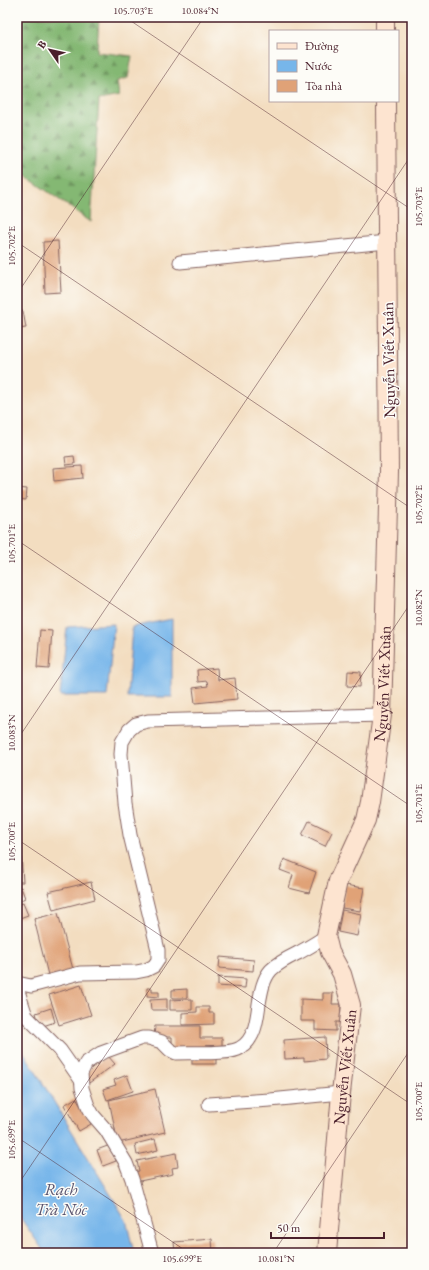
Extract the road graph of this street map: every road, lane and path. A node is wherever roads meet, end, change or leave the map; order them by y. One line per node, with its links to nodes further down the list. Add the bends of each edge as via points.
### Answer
1 (385, 17): 2 (street)
2 (385, 30)
3 (386, 102): 4 (street, Nguyễn Viết Xuân)
4 (387, 242): 5 (street); 6 (street, Nguyễn Viết Xuân, via 390,472)
5 (180, 262)
6 (382, 715): 7 (street, Nguyễn Viết Xuân, via 366,820 338,881); 8 (street, via 148,721 136,724 122,742 120,754 130,835 158,950 158,960 154,966 136,972 80,973 31,986)
7 (326, 936): 10 (street, via 271,970 263,983 254,1029 240,1048 232,1051 176,1053 162,1042 142,1038 101,1053 86,1063); 11 (street, Nguyễn Viết Xuân, via 330,952 342,974 351,1005)
8 (17, 983)
9 (17, 988): 10 (street, via 26,1016 60,1050)
10 (81, 1080): 13 (street, via 88,1106 126,1163)
11 (341, 1092): 12 (street); 14 (street, Nguyễn Viết Xuân)
12 (209, 1104)
13 (152, 1253)
14 (327, 1253)

